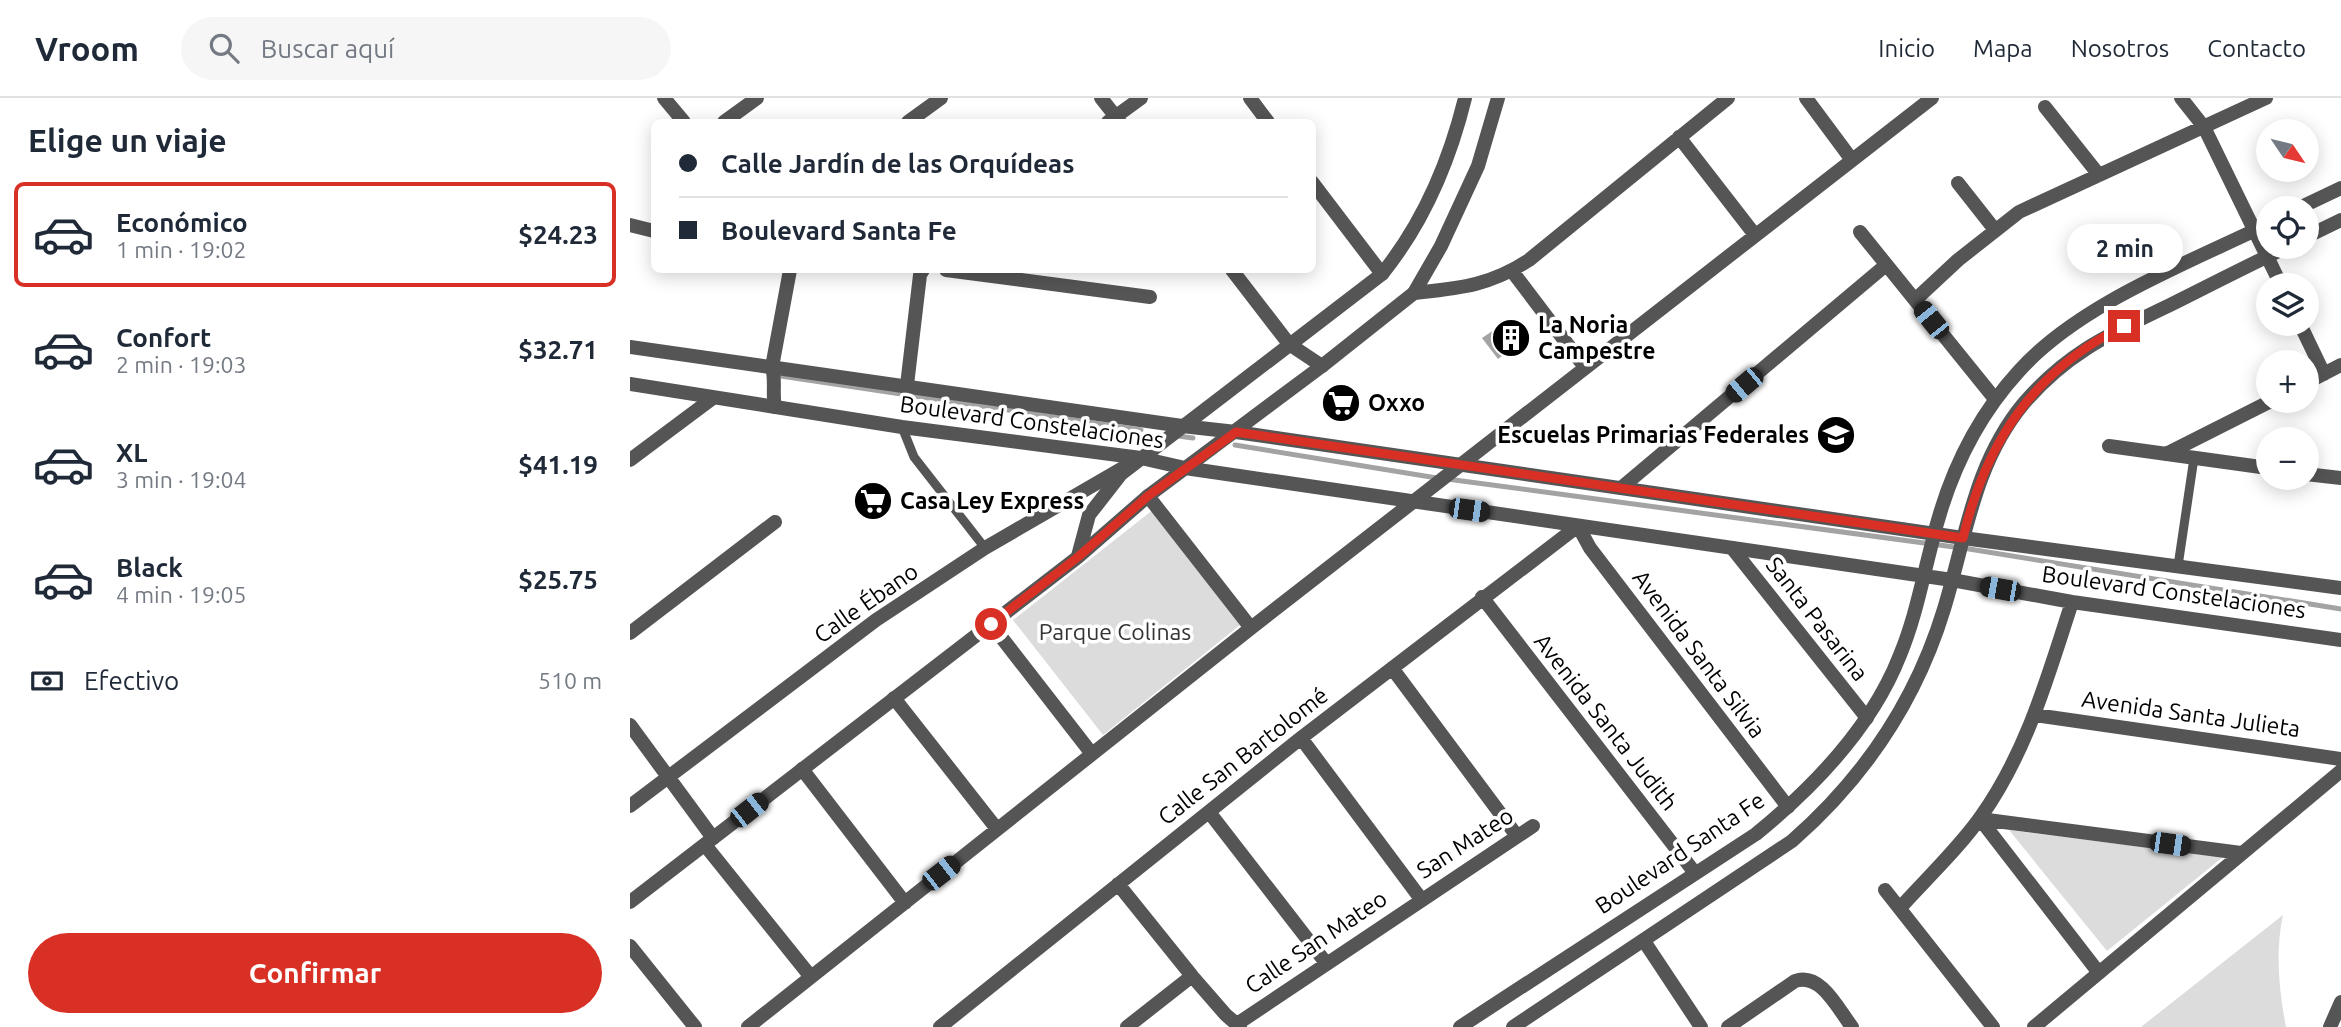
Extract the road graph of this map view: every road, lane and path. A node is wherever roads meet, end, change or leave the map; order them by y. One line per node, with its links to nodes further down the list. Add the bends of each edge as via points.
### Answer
1 (664, 98): 15 (street)
2 (757, 98): 16 (street)
3 (942, 98): 17 (street)
4 (1101, 98): 18 (street)
5 (1141, 98): 19 (street)
6 (1250, 98): 20 (street)
7 (1465, 98): 45 (street, via 1441,178)
8 (1498, 98): 46 (street, via 1473,178)
9 (1728, 98): 22 (street)
10 (1806, 98): 23 (street)
11 (1932, 98): 23 (street)
12 (2181, 98): 21 (street)
13 (2266, 98): 21 (street)
14 (2045, 107): 24 (street)
15 (682, 119)
16 (728, 119)
17 (912, 119)
18 (1113, 119)
19 (1116, 119)
20 (1266, 119)
21 (2204, 127): 24 (street); 29 (street)
22 (1679, 137): 37 (street); 40 (street)
23 (1852, 160): 37 (street)
24 (2099, 175): 34 (street, via 2020,212)
25 (1958, 183): 34 (street)
26 (1316, 187): 45 (street)
27 (2341, 188): 28 (street)
28 (2319, 198)
29 (2256, 218)
30 (2341, 220): 35 (street)
31 (630, 225): 33 (street)
32 (2256, 229): 61 (street, Boulevard Santa Fe, via 2121,296 2072,326 2036,353)
33 (651, 230)
34 (1995, 230): 48 (street)
35 (2319, 231)
36 (1860, 232): 39 (street)
37 (1755, 235): 54 (street)
38 (2261, 259): 83 (street, via 2104,336 2052,375 1999,439 1978,484)
39 (1886, 265): 48 (street); 77 (street)
40 (1513, 271): 46 (street, via 1465,287); 54 (street)
41 (789, 273): 55 (street)
42 (921, 273): 59 (street)
43 (969, 273): 47 (street)
44 (1234, 273): 50 (street)
45 (1382, 274): 50 (street)
46 (1414, 293): 53 (street)
47 (1150, 297)
48 (1915, 300): 61 (street)
49 (2306, 336): 56 (street)
50 (1289, 344): 53 (street); 64 (street)
51 (630, 347): 55 (street, Boulevard Constelaciones)
52 (2341, 365): 56 (street)
53 (1322, 366): 66 (street)
54 (1584, 366): 72 (street)
55 (773, 370): 59 (street, Boulevard Constelaciones); 62 (street)
56 (2324, 374): 57 (street)
57 (2319, 376)
58 (630, 384): 60 (street, Boulevard Constelaciones)
59 (907, 385): 64 (street, Boulevard Constelaciones)
60 (713, 398): 62 (street, Boulevard Constelaciones); 71 (street)
61 (1995, 399): 82 (street, Boulevard Santa Fe, via 1954,471)
62 (774, 402): 65 (street, Boulevard Constelaciones)
63 (2256, 409): 68 (street)
64 (1182, 426): 66 (street, Boulevard Constelaciones); 69 (street)
65 (902, 427): 69 (street, Boulevard Constelaciones); 84 (lane, via 914,457)
66 (1236, 432): 72 (street, Boulevard Constelaciones); 74 (street)
67 (2109, 446): 68 (street)
68 (2166, 454): 70 (street)
69 (1141, 458): 74 (street, Boulevard Constelaciones); 84 (street, Calle Ébano); 86 (street, via 1121,474 1089,516)
70 (2194, 458): 73 (street); 87 (lane)
71 (630, 460)
72 (1463, 464): 77 (street, Boulevard Constelaciones); 79 (street)
73 (2256, 466)
74 (1185, 468): 78 (street); 79 (street, Boulevard Constelaciones)
75 (2319, 475): 76 (street)
76 (2341, 478)
77 (1621, 488): 82 (street, Boulevard Constelaciones)
78 (1148, 496): 86 (street); 94 (street)
79 (1415, 502): 81 (street, Boulevard Constelaciones); 94 (street)
80 (775, 522): 95 (street)
81 (1578, 526): 85 (street, Boulevard Constelaciones); 91 (street, Calle San Bartolomé); 109 (street, Avenida Santa Silvia, via 1590,548)
82 (1933, 538): 83 (street, Boulevard Constelaciones); 88 (street, Boulevard Santa Fe)
83 (1961, 542): 87 (street, Boulevard Constelaciones); 89 (street)
84 (985, 548): 107 (street, Calle Ébano, via 876,620)
85 (1732, 548): 88 (street, Boulevard Constelaciones); 100 (street, Santa Pasarina)
86 (1078, 557): 93 (street)
87 (2178, 566): 90 (street, Boulevard Constelaciones)
88 (1926, 570): 89 (street, Boulevard Constelaciones); 100 (street, Boulevard Santa Fe, via 1899,658)
89 (1954, 573): 92 (street, Boulevard Constelaciones); 124 (street, via 1929,651 1904,707 1860,770 1792,841)
90 (2341, 588)
91 (1482, 597): 97 (street, Calle San Bartolomé); 117 (street, Avenida Santa Judith)
92 (2072, 602): 96 (street, Boulevard Constelaciones); 99 (street)
93 (991, 624): 98 (street); 103 (street)
94 (1251, 628): 103 (street)
95 (630, 632)
96 (2341, 640)
97 (1392, 668): 102 (street, Calle San Bartolomé); 114 (street)
98 (894, 698): 105 (street); 113 (street)
99 (2035, 715): 104 (street, Avenida Santa Julieta); 111 (street, via 2009,772)
100 (1867, 718): 109 (street, Boulevard Santa Fe)
101 (630, 725): 107 (street)
102 (1301, 738): 110 (street, Calle San Bartolomé); 120 (street)
103 (1092, 754): 113 (street)
104 (2341, 759)
105 (802, 769): 115 (street); 122 (street)
106 (2341, 771): 116 (street)
107 (668, 777): 108 (street, Calle Ébano); 115 (street)
108 (630, 806)
109 (1788, 807): 117 (street, Boulevard Santa Fe)
110 (1209, 812): 118 (street, Calle San Bartolomé); 126 (street)
111 (1980, 819): 116 (street); 123 (street); 127 (street)
112 (1533, 826): 114 (street, San Mateo)
113 (997, 830): 122 (street)
114 (1517, 836): 120 (street, San Mateo)
115 (709, 841): 121 (street); 129 (street)
116 (2241, 853): 127 (street)
117 (1695, 873): 136 (street, Boulevard Santa Fe)
118 (1118, 884): 128 (street); 134 (street, Calle San Bartolomé)
119 (1885, 890): 123 (street)
120 (1421, 899): 126 (street, Calle San Mateo)
121 (630, 902)
122 (905, 903): 129 (street)
123 (1900, 908): 141 (street)
124 (1644, 941): 137 (street); 138 (street)
125 (630, 946): 132 (street)
126 (1326, 963): 131 (street, Calle San Mateo)
127 (2099, 973): 142 (street)
128 (1192, 976): 131 (street); 135 (street)
129 (811, 977): 133 (street)
130 (2341, 1002): 143 (street)
131 (1238, 1025)
132 (695, 1027)
133 (748, 1027)
134 (940, 1027)
135 (1127, 1027)
136 (1460, 1027)
137 (1513, 1027)
138 (1701, 1027)
139 (1728, 1027): 140 (street, via 1795,981 1810,979)
140 (1852, 1027)
141 (1993, 1027)
142 (2034, 1027)
143 (2330, 1027)

